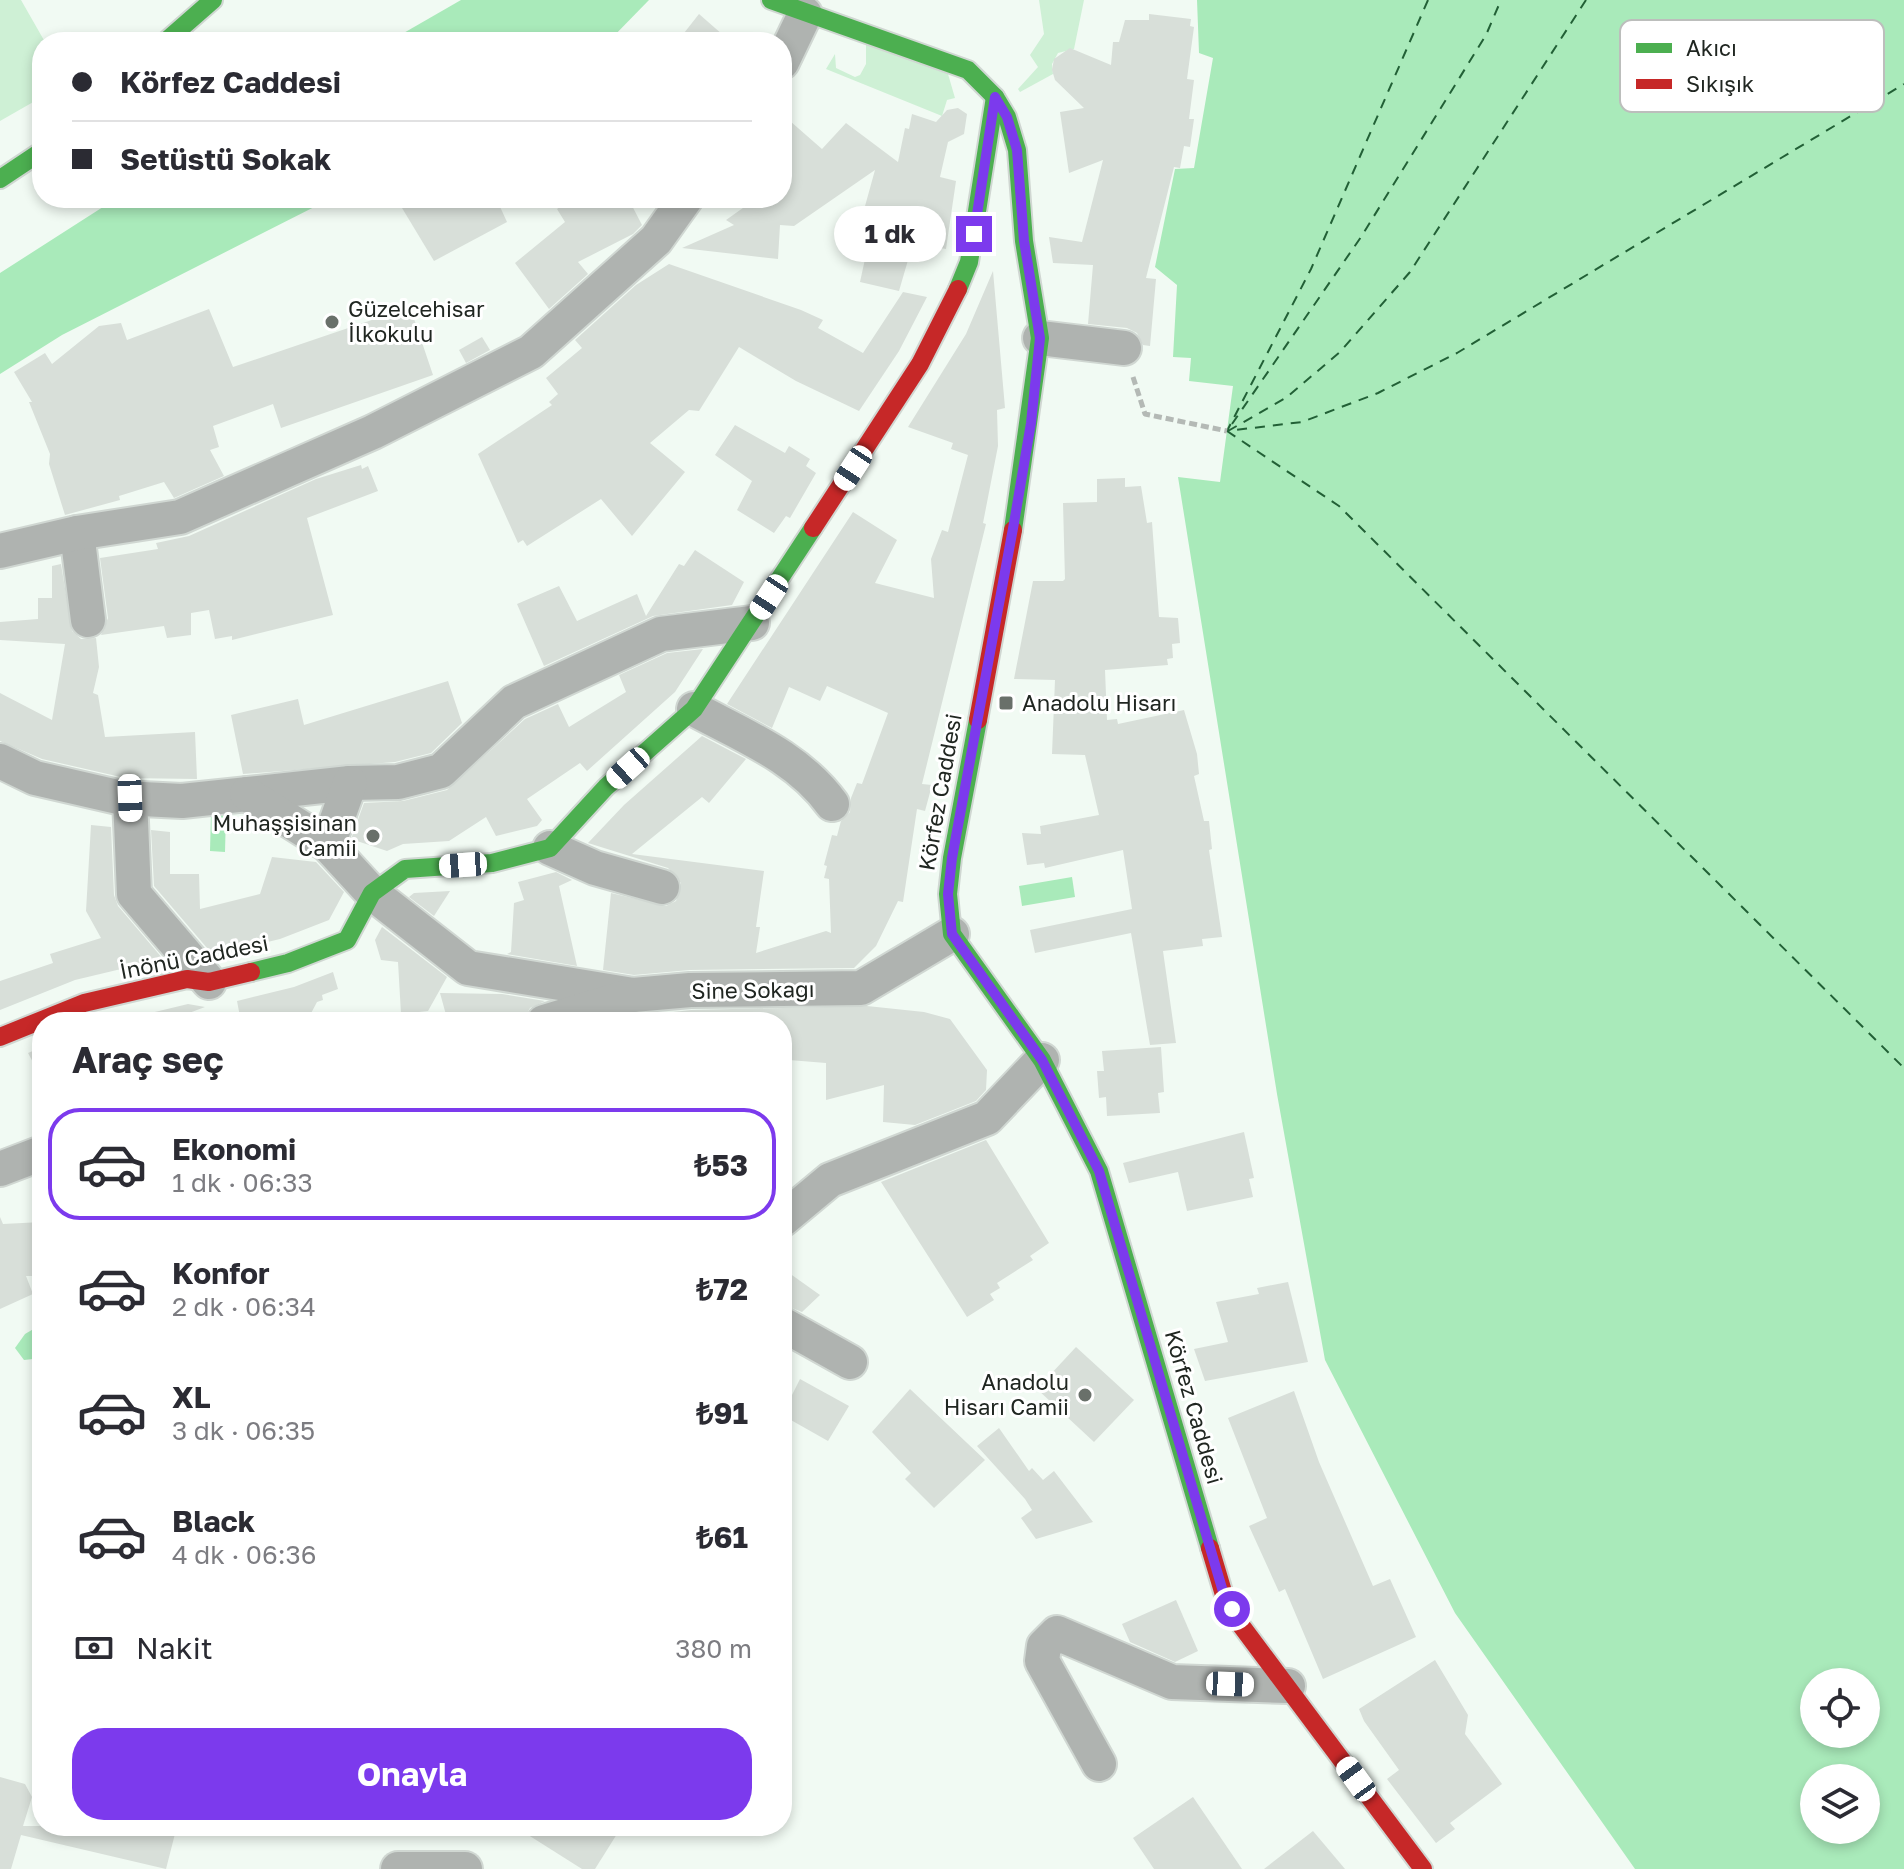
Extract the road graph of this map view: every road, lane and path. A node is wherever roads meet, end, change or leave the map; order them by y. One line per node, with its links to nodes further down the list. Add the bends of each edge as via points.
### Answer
1 (213, 0): 4 (main road)
2 (771, 0): 3 (main road, Körfez Caddesi)
3 (805, 14): 5 (street); 6 (main road, Körfez Caddesi, via 968,70)
4 (176, 32)
5 (792, 41)
6 (995, 97): 10 (main road, Körfez Caddesi, via 1017,150 1024,241); 16 (main road, via 969,262 944,322)
7 (32, 158): 8 (main road)
8 (0, 179)
9 (679, 208): 13 (street, via 656,240 531,352 373,432 180,517)
10 (1040, 338): 11 (street); 27 (main road, Körfez Caddesi, via 1031,423 952,858)
11 (1124, 348): 12 (path, via 1145,414)
12 (1227, 431)
13 (77, 533): 14 (street); 15 (street)
14 (0, 551)
15 (88, 620)
16 (752, 623): 17 (main road); 19 (street, via 661,634 514,702 441,771 398,782)
17 (694, 709): 22 (street, via 794,763); 24 (main road, via 606,787)
18 (0, 761): 21 (street, via 35,778)
19 (350, 783): 20 (street); 23 (street)
20 (247, 794): 21 (street, via 182,801); 23 (street)
21 (130, 798): 28 (street, via 134,894)
22 (832, 804)
23 (328, 845): 26 (street)
24 (550, 848): 25 (street, via 595,868); 26 (main road, via 492,863 405,869)
25 (662, 887)
26 (372, 893): 28 (main road, İnönü Caddesi, via 347,940 288,963); 29 (street, via 468,968)
27 (952, 934): 29 (street, Sine Sokağı, via 861,988 690,990); 35 (main road, Körfez Caddesi)
28 (209, 982): 30 (main road, İnönü Caddesi, via 187,979)
29 (614, 1007): 32 (street, Sine Sokağı)
30 (116, 1008): 31 (main road, İnönü Caddesi)
31 (59, 1012)
32 (591, 1012)
33 (32, 1023): 34 (main road, İnönü Caddesi)
34 (0, 1037)
35 (1042, 1060): 38 (street, via 987,1118 830,1180); 41 (main road, Körfez Caddesi, via 1099,1171 1224,1595)
36 (32, 1157): 37 (street)
37 (0, 1169)
38 (792, 1212)
39 (792, 1330): 40 (street)
40 (850, 1362)
41 (1288, 1686): 42 (street, via 1172,1682 1057,1633 1044,1646 1042,1661); 45 (main road, Körfez Caddesi)
42 (1099, 1764)
43 (400, 1869): 44 (street)
44 (465, 1869)
45 (1423, 1869)

